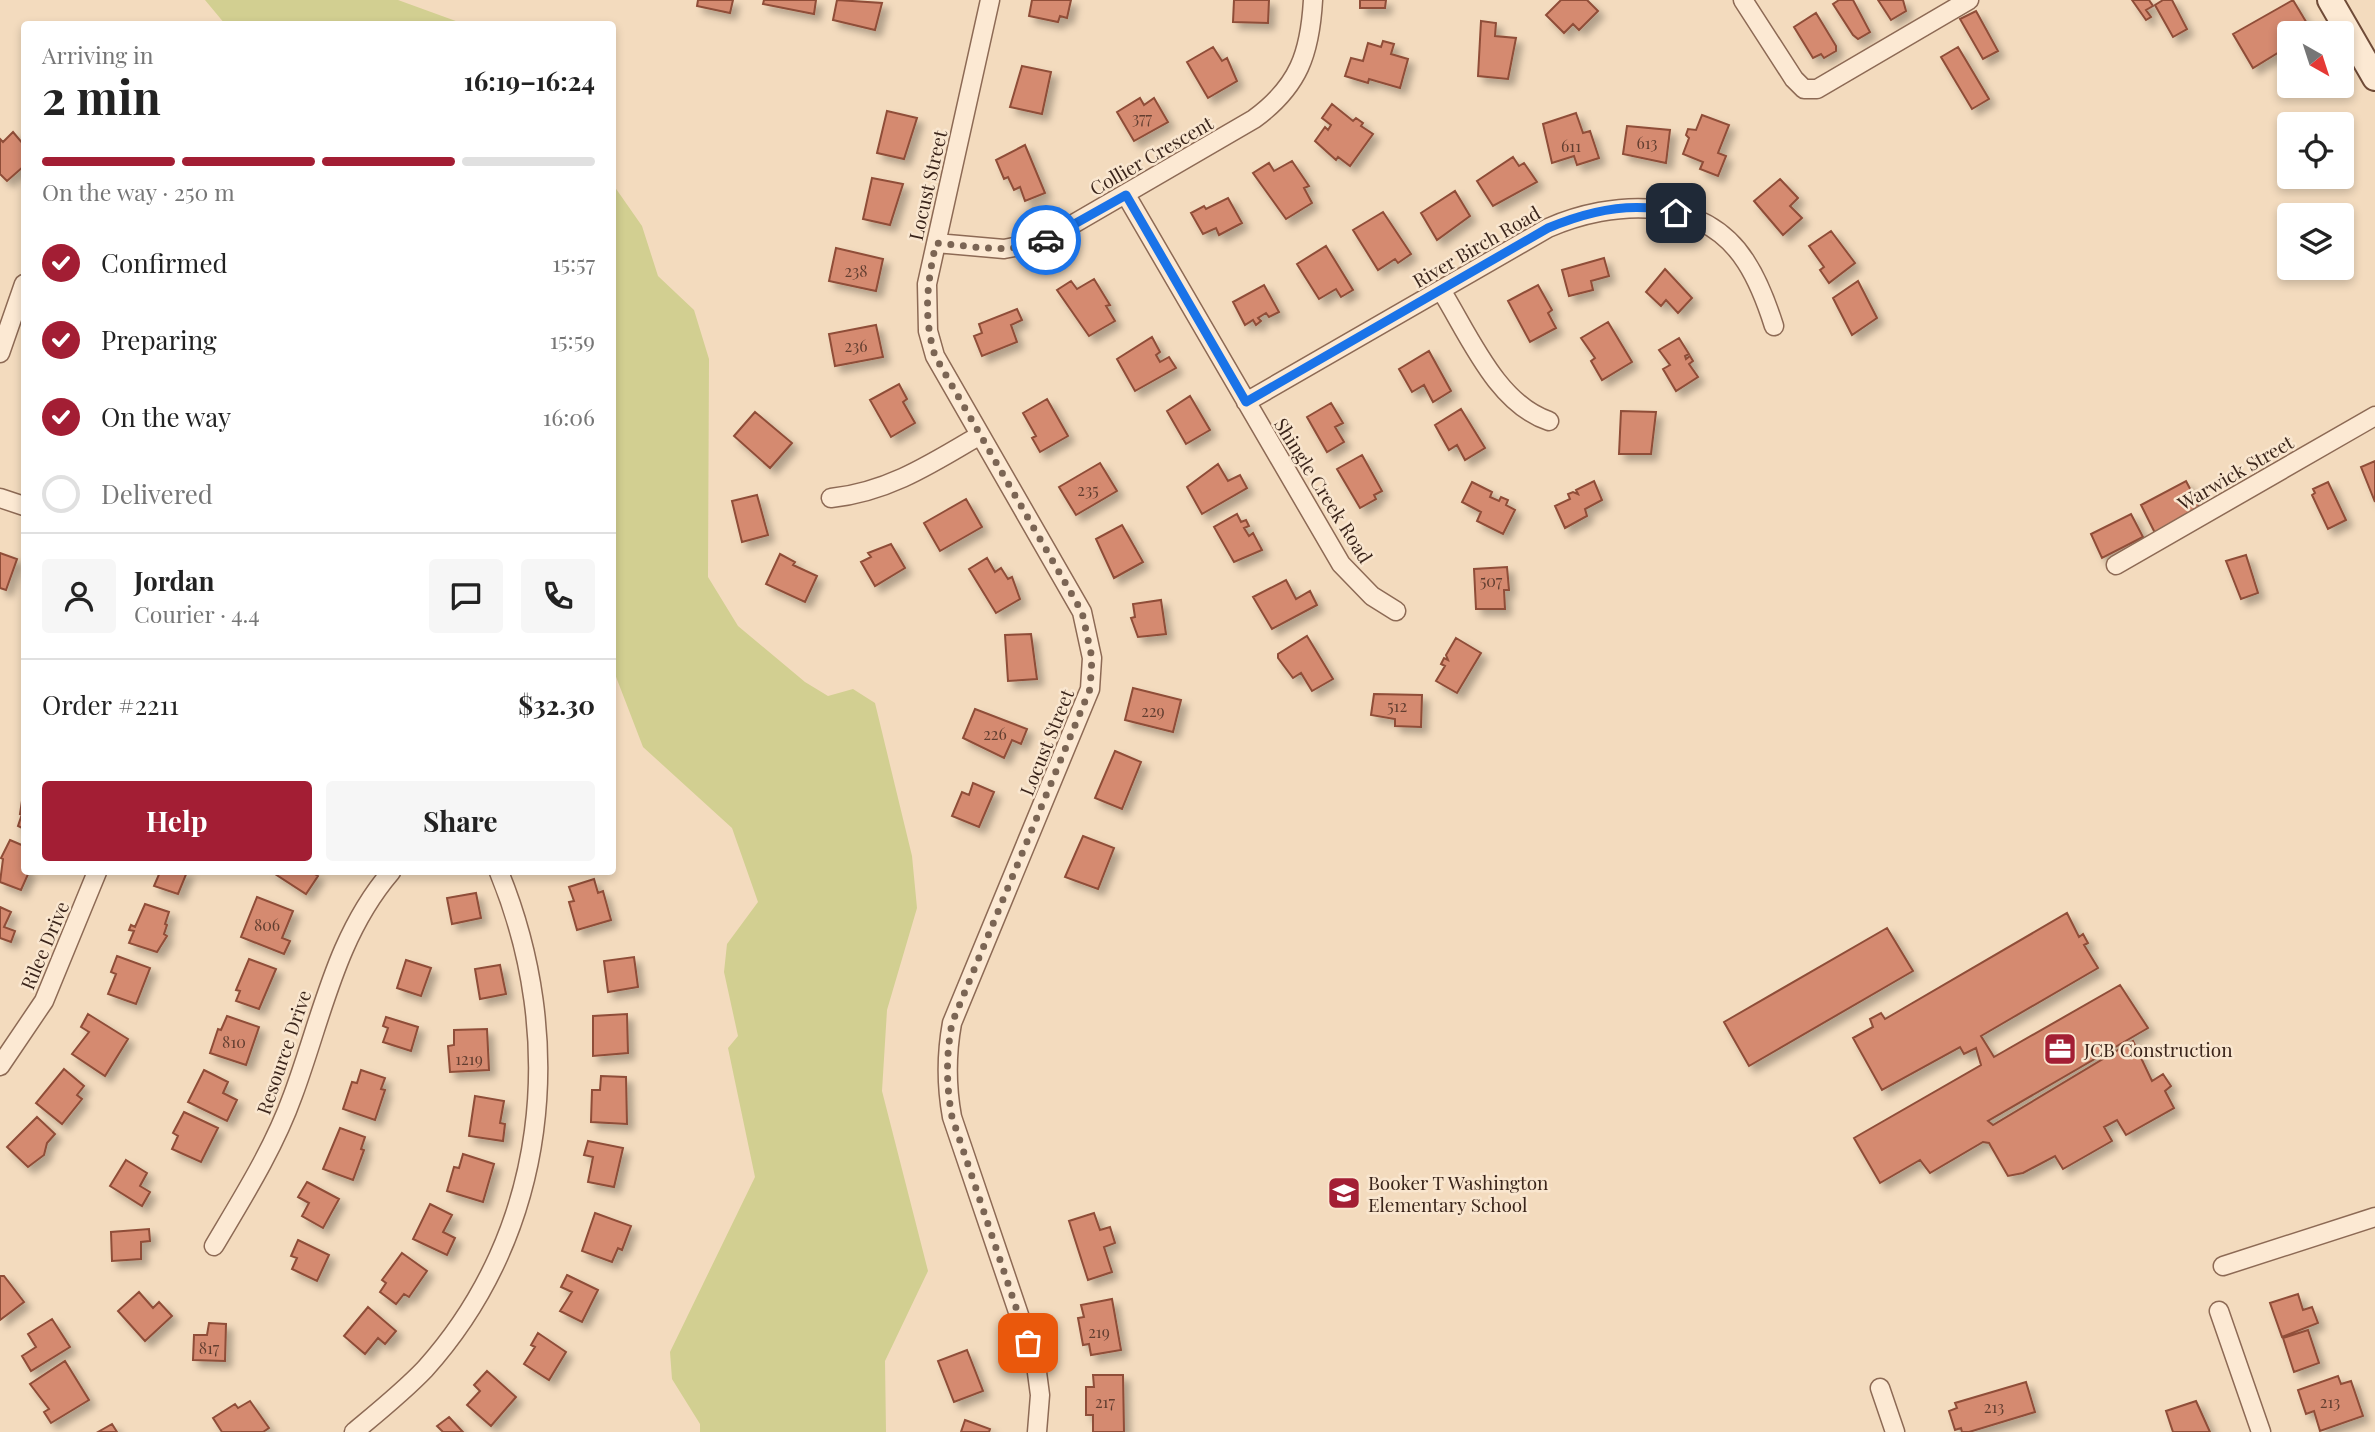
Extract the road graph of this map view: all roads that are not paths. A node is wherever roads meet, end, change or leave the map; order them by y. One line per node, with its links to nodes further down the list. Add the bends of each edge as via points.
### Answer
1 (990, 0): 8 (street, Locust Street)
2 (1312, 0): 7 (street, Collier Crescent, via 1311,34 1304,58 1284,93 1254,119)
3 (1743, 0): 4 (street, via 1804,89 1817,89)
4 (1969, 0)
5 (2330, 0): 6 (street)
6 (2375, 78)
7 (1126, 195): 8 (street, Collier Crescent, via 1044,242 1022,248); 13 (street, Shingle Creek Road)
8 (936, 243): 16 (street, Locust Street, via 927,284 928,331 940,366)
9 (1441, 290): 11 (street, River Birch Road, via 1571,218 1627,207 1662,209 1691,217 1732,245 1762,292); 13 (street, River Birch Road); 15 (street, via 1505,394 1533,416)
10 (21, 293): 12 (street)
11 (1774, 326)
12 (0, 353)
13 (1246, 402): 21 (street, Shingle Creek Road, via 1341,564 1372,596)
14 (2375, 415): 20 (street, Warwick Street)
15 (1549, 421)
16 (979, 435): 18 (street, via 904,480); 32 (street, Locust Street, via 1082,612 1092,658 1090,689 952,1023 947,1052 952,1117 1035,1365 1040,1395)
17 (0, 498): 19 (street)
18 (831, 498)
19 (21, 505)
20 (2116, 565)
21 (1396, 611)
22 (96, 875): 25 (street, Rilee Drive, via 44,1001)
23 (389, 875): 27 (street, Resource Drive, via 356,920 330,982 293,1096 262,1164)
24 (500, 875): 31 (street, via 524,944 536,1005 540,1063 531,1156 498,1255 455,1330 425,1368)
25 (0, 1066)
26 (2375, 1217): 28 (street)
27 (214, 1246)
28 (2223, 1266)
29 (2219, 1311): 34 (street)
30 (1880, 1388): 33 (street)
31 (354, 1432)
32 (1037, 1432)
33 (1895, 1432)
34 (2261, 1432)

